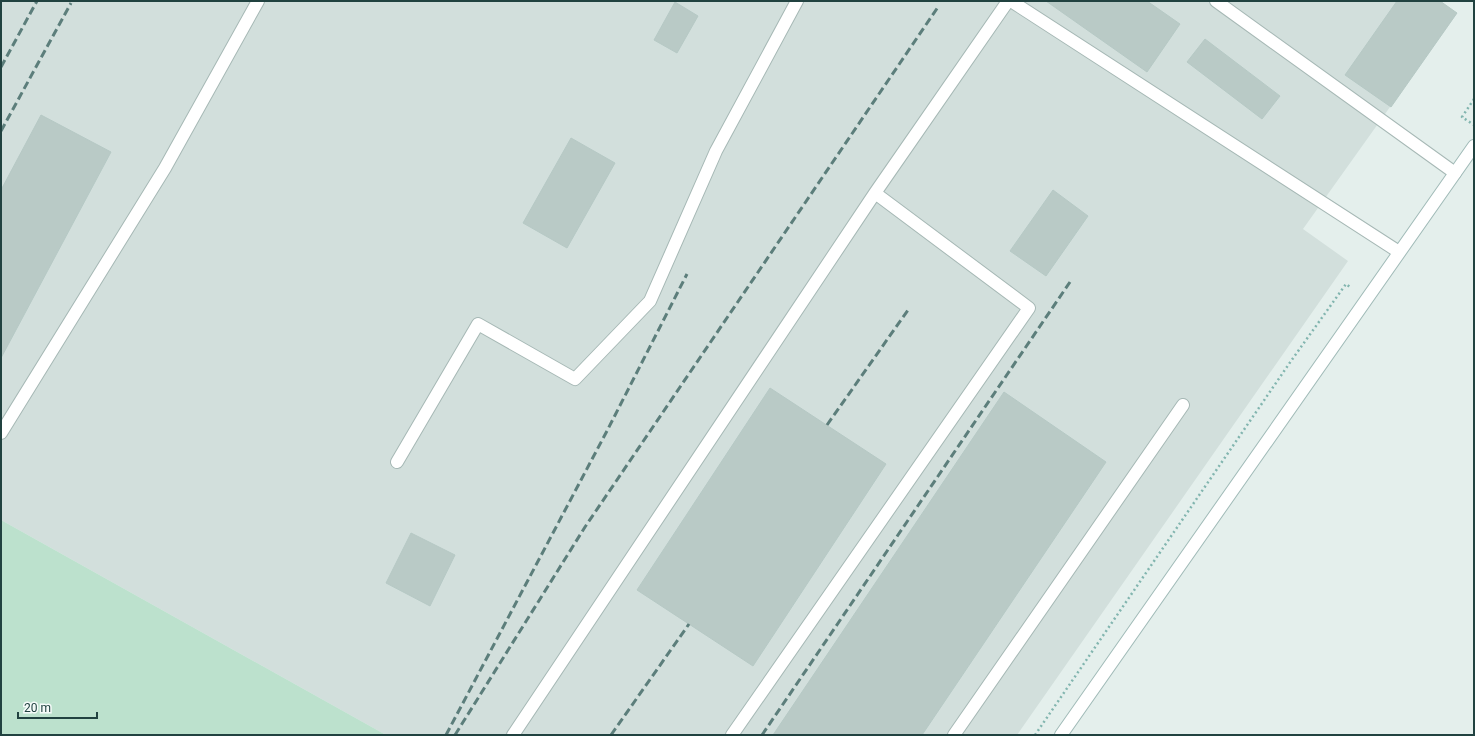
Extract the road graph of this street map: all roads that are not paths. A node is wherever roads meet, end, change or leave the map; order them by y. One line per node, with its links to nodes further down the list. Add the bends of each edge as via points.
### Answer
1 (258, 1): 10 (street, via 165,168)
2 (797, 1): 11 (street, via 716,152 650,301 575,379 478,324)
3 (1009, 1): 7 (street); 8 (street)
4 (1216, 1): 6 (street)
5 (1474, 146): 6 (street)
6 (1455, 173): 8 (street)
7 (875, 193): 12 (street); 13 (street, via 1029,308)
8 (1399, 252): 15 (street)
9 (1183, 405): 14 (street)
10 (1, 433)
11 (396, 462)
12 (513, 735)
13 (732, 735)
14 (954, 735)
15 (1061, 735)

